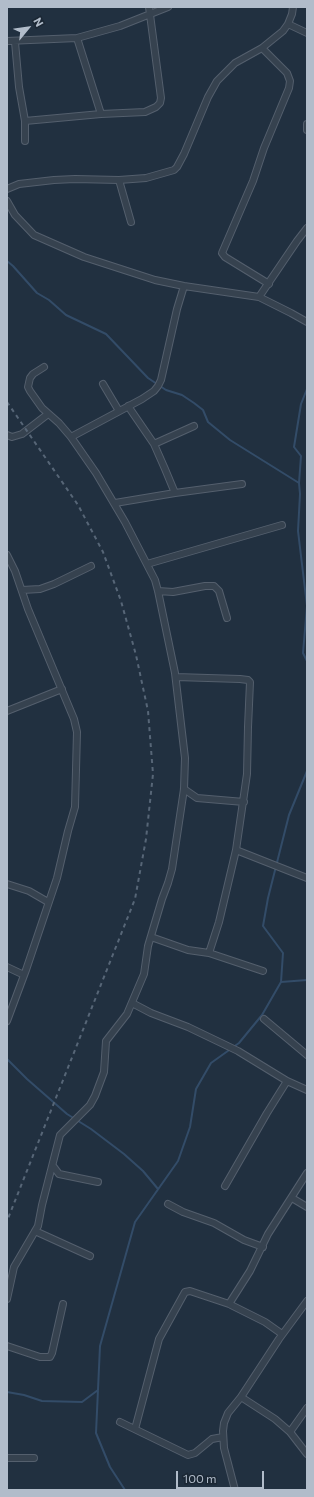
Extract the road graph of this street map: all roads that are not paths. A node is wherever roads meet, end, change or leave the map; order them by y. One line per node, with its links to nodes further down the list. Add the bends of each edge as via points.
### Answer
1 (149, 7): 4 (street)
2 (168, 7): 4 (street)
3 (293, 7): 5 (street)
4 (151, 14): 7 (street); 11 (street, via 160,102 145,112)
5 (288, 24): 6 (street); 10 (street)
6 (307, 33)
7 (77, 38): 9 (street); 11 (street)
8 (7, 41): 9 (street)
9 (15, 42): 12 (street)
10 (262, 48): 16 (street, via 235,63 217,81 177,167 169,172 146,178); 21 (street, via 287,73 289,88 222,253)
11 (101, 114): 12 (street)
12 (25, 120): 15 (street)
13 (307, 124): 14 (street)
14 (307, 130)
15 (26, 141)
16 (119, 180): 17 (street, via 54,180 19,184); 19 (street)
17 (7, 189)
18 (7, 201): 22 (street, via 34,235 84,257 154,280)
19 (131, 222)
20 (307, 228): 21 (street)
21 (269, 284): 23 (street)
22 (184, 286): 23 (street); 27 (street, via 159,383 154,391)
23 (259, 297): 24 (street)
24 (307, 322)
25 (44, 368): 29 (street, via 33,374 28,387)
26 (103, 384): 28 (street)
27 (128, 406): 28 (street); 33 (street)
28 (119, 411): 32 (street)
29 (48, 414): 31 (street, via 22,434 12,437); 32 (street)
30 (194, 426): 33 (street)
31 (7, 435)
32 (70, 437): 36 (street)
33 (154, 444): 35 (street)
34 (242, 484): 35 (street)
35 (174, 493): 36 (street)
36 (115, 503): 39 (street)
37 (282, 525): 39 (street)
38 (7, 555): 41 (street)
39 (147, 564): 42 (street)
40 (91, 566): 41 (street, via 40,589)
41 (22, 590): 45 (street)
42 (158, 591): 43 (street, via 173,592 214,586 219,591); 44 (street)
43 (227, 618)
44 (176, 678): 47 (street, via 185,758); 48 (street, via 240,679 250,682)
45 (62, 689): 46 (street); 52 (street, via 77,732 75,807 57,878)
46 (7, 711)
47 (184, 789): 48 (street, via 197,798); 53 (street, via 172,869)
48 (244, 802): 49 (street)
49 (236, 850): 50 (street); 54 (street)
50 (307, 878)
51 (7, 884): 52 (street, via 29,891)
52 (48, 902): 57 (street)
53 (151, 937): 54 (street, via 188,950); 58 (street, via 145,970)
54 (209, 953): 56 (street)
55 (7, 967): 57 (street)
56 (263, 971)
57 (24, 975): 60 (street)
58 (132, 1003): 62 (street, via 238,1051); 64 (street, via 127,1014 106,1041 105,1066 95,1096 90,1105 60,1135)
59 (264, 1019): 61 (street)
60 (7, 1021)
61 (307, 1055)
62 (287, 1081): 63 (street); 67 (street)
63 (307, 1090)
64 (52, 1166): 66 (street, via 59,1174); 71 (street)
65 (307, 1173): 68 (street)
66 (98, 1182)
67 (226, 1186)
68 (292, 1198): 70 (street); 72 (street, via 268,1234)
69 (168, 1204): 72 (street)
70 (307, 1207)
71 (35, 1231): 73 (street); 74 (street, via 14,1267)
72 (263, 1247): 77 (street)
73 (90, 1256)
74 (7, 1299)
75 (307, 1301): 78 (street)
76 (63, 1304): 79 (street, via 50,1357 40,1357)
77 (229, 1304): 78 (street, via 265,1322); 83 (street, via 190,1291 185,1292 159,1339)
78 (282, 1334): 80 (street)
79 (7, 1346)
80 (241, 1397): 84 (street); 85 (street, via 228,1413 222,1431)
81 (307, 1408): 84 (street)
82 (120, 1422): 83 (street)
83 (135, 1429): 85 (street, via 188,1455 195,1454 212,1439)
84 (290, 1432): 86 (street)
85 (223, 1437): 89 (street)
86 (307, 1454)
87 (7, 1458): 88 (street)
88 (34, 1458)
89 (235, 1490)

